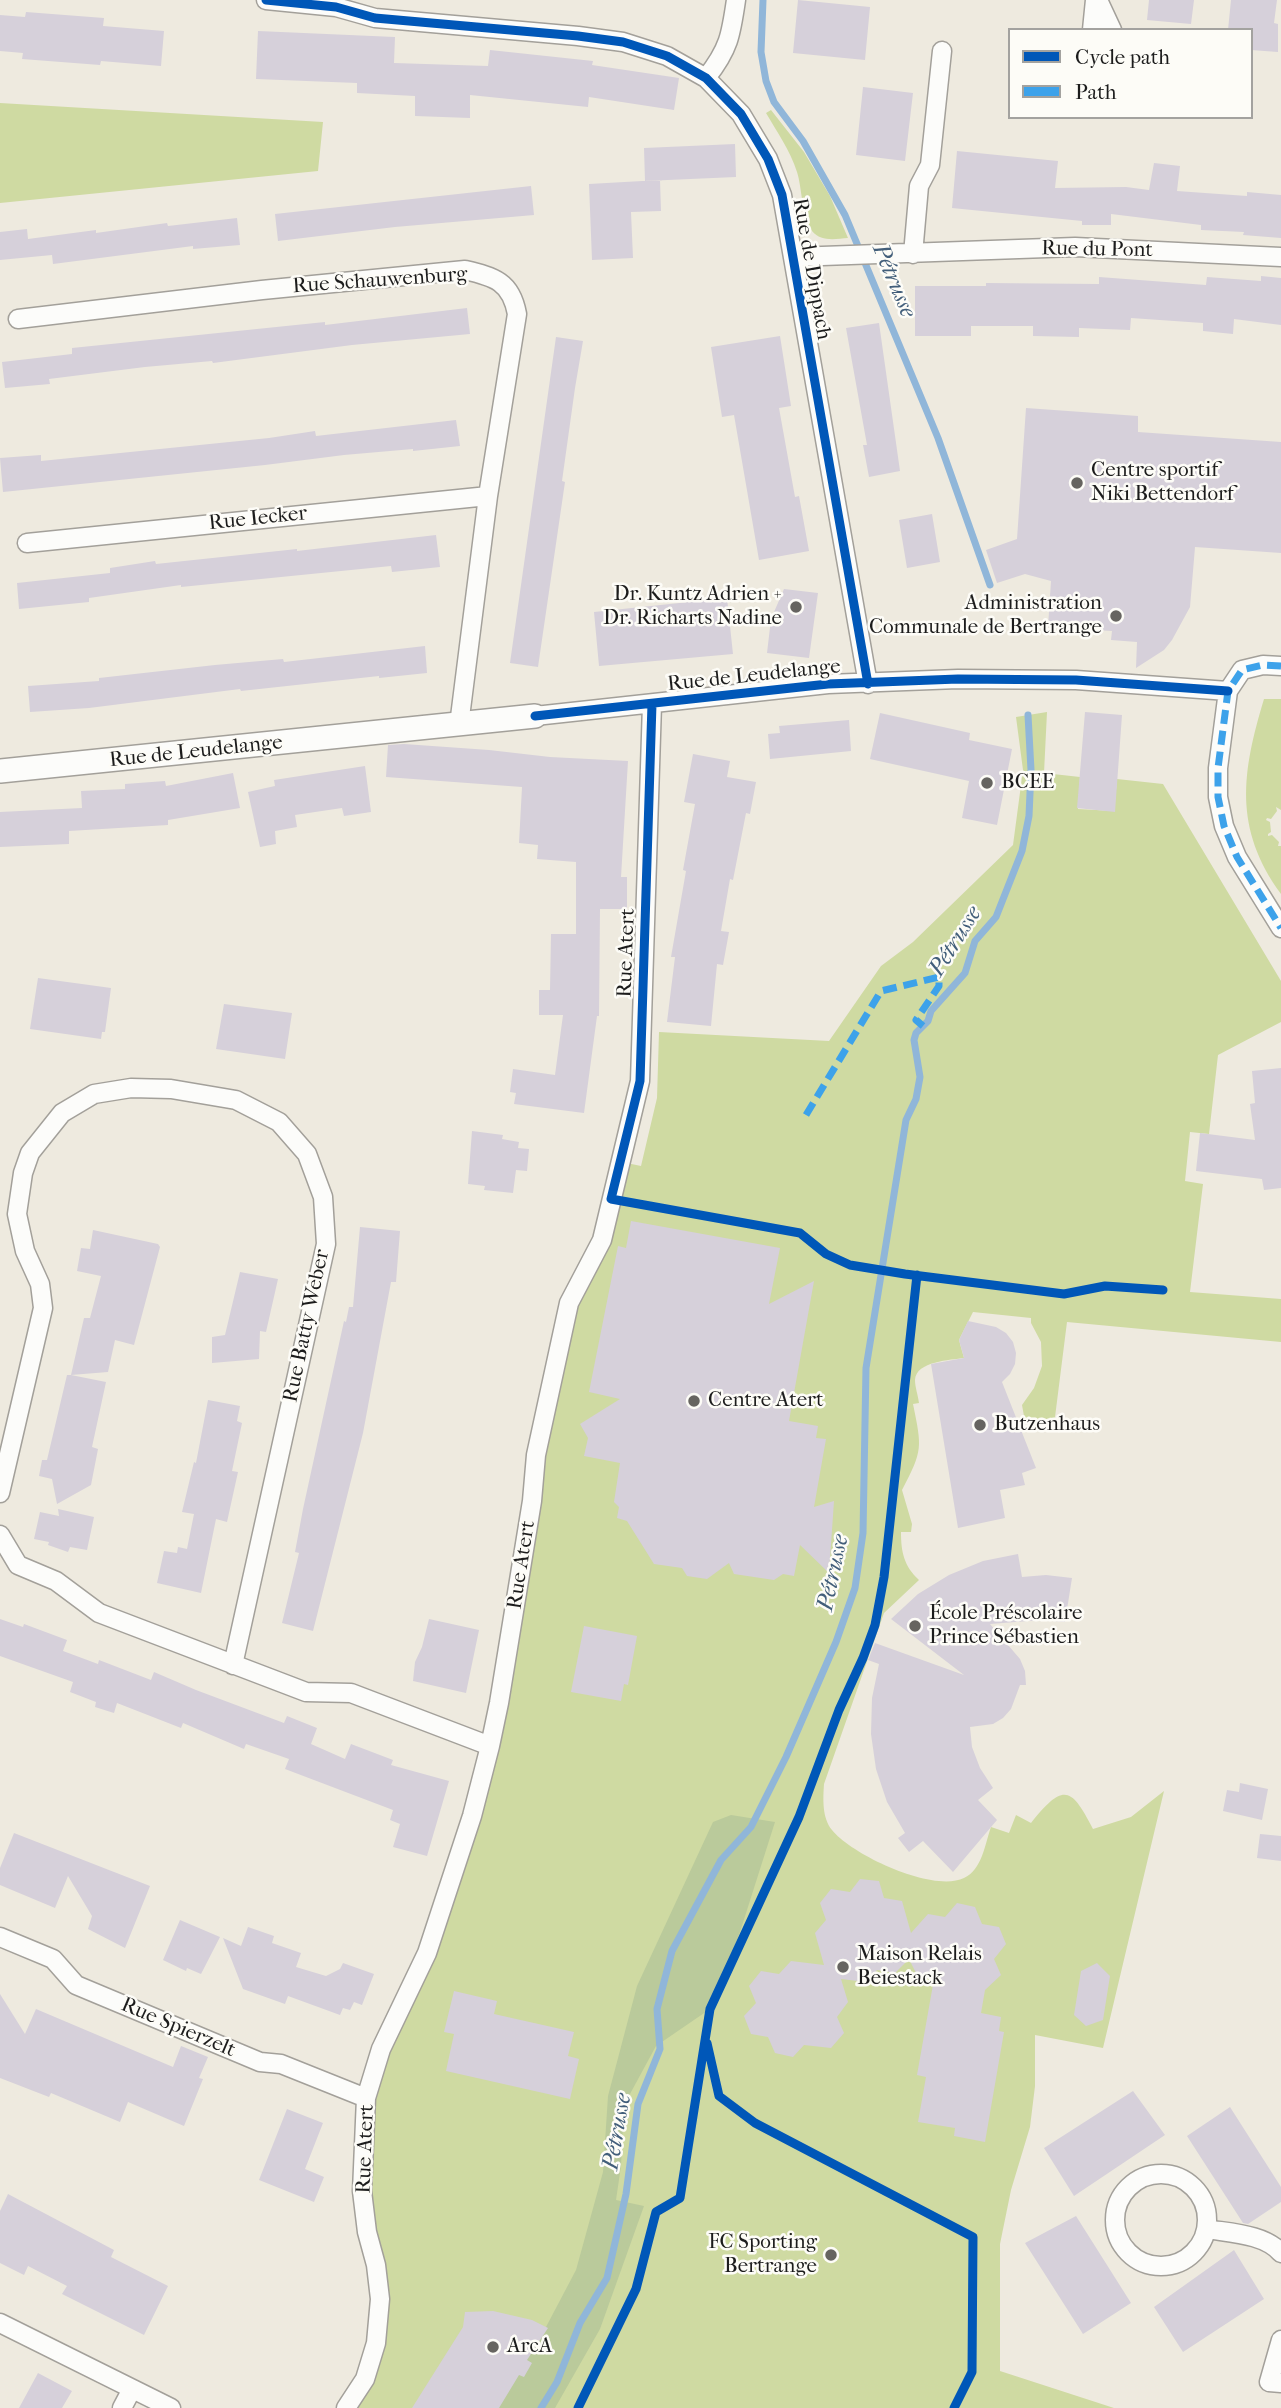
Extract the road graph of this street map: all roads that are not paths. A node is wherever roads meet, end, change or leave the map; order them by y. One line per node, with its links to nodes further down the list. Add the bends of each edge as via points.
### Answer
1 (266, 0): 7 (street, Rue de Dippach, via 336,6 375,18 623,43 667,56)
2 (736, 0): 7 (street, via 730,38)
3 (1096, 0): 4 (street); 5 (street)
4 (1092, 28)
5 (1111, 28)
6 (942, 51): 8 (street, via 930,165 919,186)
7 (706, 78): 9 (street, Rue de Dippach, via 741,114 768,159 782,195)
8 (913, 254): 9 (street, Rue du Pont); 10 (street, Rue du Pont, via 1075,247)
9 (794, 257): 15 (street, Rue de Dippach)
10 (1281, 257)
11 (18, 319): 12 (street, Rue Schauwenburg, via 466,270 496,278 514,300 517,314)
12 (488, 496): 13 (street, Rue Iecker); 19 (street, Rue Schauwenburg)
13 (27, 543)
14 (1281, 666): 16 (street, via 1242,670)
15 (868, 684): 16 (street, Rue de Leudelange, via 1076,680); 17 (street, Rue de Leudelange, via 828,684)
16 (1228, 691): 21 (street, via 1218,768 1224,826 1237,857)
17 (652, 704): 18 (street, Rue de Leudelange); 25 (street, Rue Atert, via 640,1081 602,1240 569,1303 536,1455)
18 (535, 716): 19 (street, Rue de Leudelange)
19 (459, 724): 20 (street, Rue de Leudelange)
20 (0, 771)
21 (1281, 928)
22 (0, 1493): 24 (street, Rue Batty Weber, via 43,1308 40,1284 25,1251 17,1214 30,1153 62,1113 94,1094 131,1088 171,1089 236,1100 279,1122 307,1154 323,1197 326,1244)
23 (0, 1535): 24 (street, via 18,1565 56,1581 99,1613)
24 (233, 1665): 25 (street, via 306,1692 351,1693)
25 (490, 1746): 27 (street, Rue Atert, via 427,1954 381,2049)
26 (0, 1937): 27 (street, Rue Spierzelt, via 53,1959 76,1985 260,2062 281,2064)
27 (366, 2098): 36 (street, Rue Atert, via 362,2191 380,2299 376,2343 365,2379)
28 (1207, 2229): 28 (street, via 1207,2210 1199,2193 1170,2174 1141,2178 1118,2202 1115,2227 1122,2244 1135,2258 1152,2265 1170,2265 1187,2258); 29 (street, via 1259,2239)
29 (1281, 2253)
30 (0, 2323): 33 (street)
31 (1281, 2340): 32 (street, via 1269,2382)
32 (1281, 2383)
33 (132, 2389): 34 (street); 35 (street)
34 (122, 2408)
35 (171, 2408)
36 (346, 2408)

